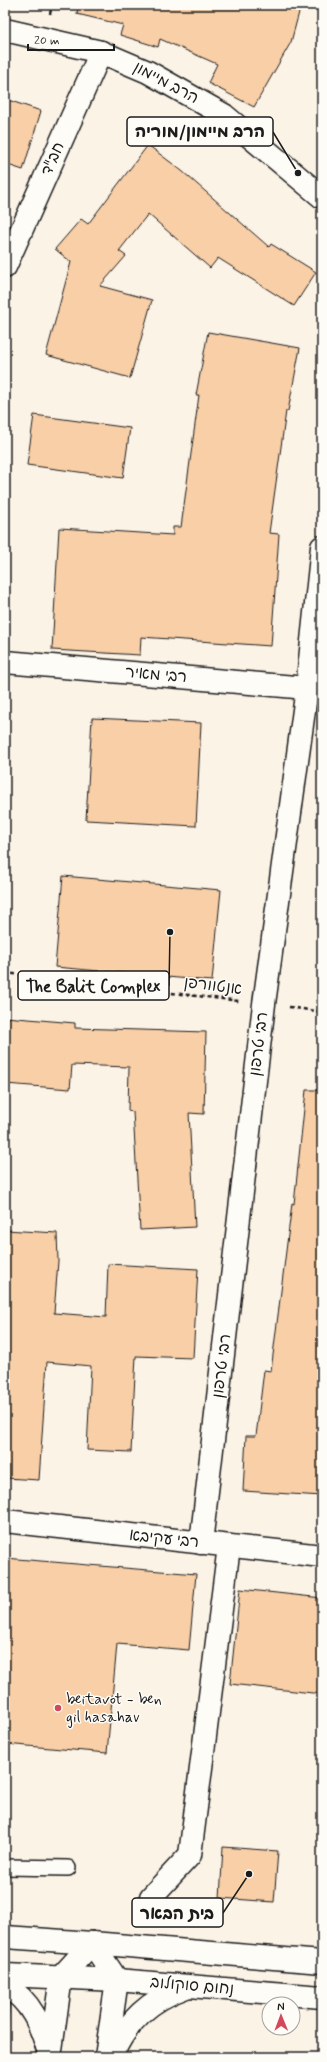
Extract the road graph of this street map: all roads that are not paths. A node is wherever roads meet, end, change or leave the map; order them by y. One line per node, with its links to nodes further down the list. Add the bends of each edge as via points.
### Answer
1 (5, 30): 2 (street, הרב מיימון)
2 (101, 52): 3 (street, הרב מיימון, via 148,72 224,115); 4 (street, חב"ד)
3 (322, 197)
4 (5, 267)
5 (322, 546): 7 (street, רבי טרפון)
6 (5, 662): 7 (street, רבי מאיר)
7 (307, 688): 9 (street, רבי טרפון, via 264,1004)
8 (5, 1521): 9 (street, רבי עקיבא)
9 (201, 1543): 10 (street, רבי עקיבא)
10 (229, 1546): 11 (street, רבי עקיבא); 14 (street, via 190,1856)
11 (322, 1556)
12 (5, 1867): 13 (lane)
13 (68, 1868)
14 (151, 1897)
15 (5, 1937): 16 (street)
16 (92, 1943): 17 (street); 19 (street); 20 (street)
17 (322, 1962)
18 (5, 1975): 19 (street, נחום סוקולוב)
19 (61, 1977): 20 (street, נחום סוקולוב); 24 (street)
20 (117, 1980): 21 (street, נחום סוקולוב); 25 (street)
21 (192, 1985): 23 (street, נחום סוקולוב); 26 (street, via 157,1999 143,2011 118,2042)
22 (5, 1986): 24 (street, via 27,2003 44,2034)
23 (322, 1997)
24 (50, 2057)
25 (106, 2057)
26 (111, 2057)

